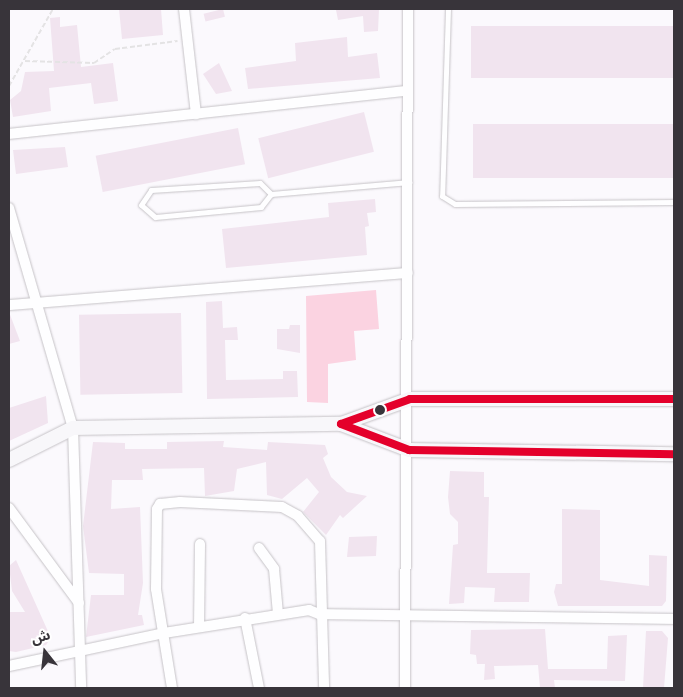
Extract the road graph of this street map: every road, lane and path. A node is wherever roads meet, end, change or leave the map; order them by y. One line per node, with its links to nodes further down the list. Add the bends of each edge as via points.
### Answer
1 (53, 9): 6 (path)
2 (184, 9): 5 (street)
3 (408, 9): 8 (street)
4 (448, 9): 13 (lane, via 442,196 455,204)
5 (187, 40): 6 (path, via 124,47 94,63); 9 (street)
6 (24, 61): 7 (path)
7 (9, 86)
8 (408, 91): 9 (street); 11 (street)
9 (196, 114): 10 (street)
10 (9, 134)
11 (409, 182): 12 (lane); 15 (street)
12 (271, 194): 12 (lane, via 260,183 156,189 143,196 141,205 146,214 155,217 261,207)
13 (674, 202)
14 (9, 208): 16 (street)
15 (408, 273): 16 (street); 18 (street)
16 (36, 300): 17 (street); 21 (street)
17 (9, 305)
18 (410, 399): 19 (street); 20 (street); 22 (street)
19 (674, 399)
20 (341, 424): 21 (street); 22 (street)
21 (73, 428): 24 (street); 28 (street)
22 (409, 450): 23 (street); 31 (street)
23 (674, 454)
24 (9, 460)
25 (9, 508): 28 (street)
26 (200, 544): 34 (street)
27 (259, 548): 29 (street, via 274,569)
28 (79, 604): 36 (street)
29 (278, 614): 30 (street, via 309,610); 32 (street)
30 (319, 614): 31 (street); 35 (street, via 320,541 298,516 282,507 258,503 167,503 160,504 156,516 156,589); 41 (street)
31 (408, 615): 33 (street); 42 (street)
32 (246, 618): 34 (street); 40 (street)
33 (674, 619)
34 (200, 626): 35 (street)
35 (164, 633): 36 (street); 39 (street)
36 (80, 652): 37 (street); 38 (street)
37 (9, 666)
38 (81, 688)
39 (172, 688)
40 (259, 688)
41 (324, 688)
42 (405, 688)

